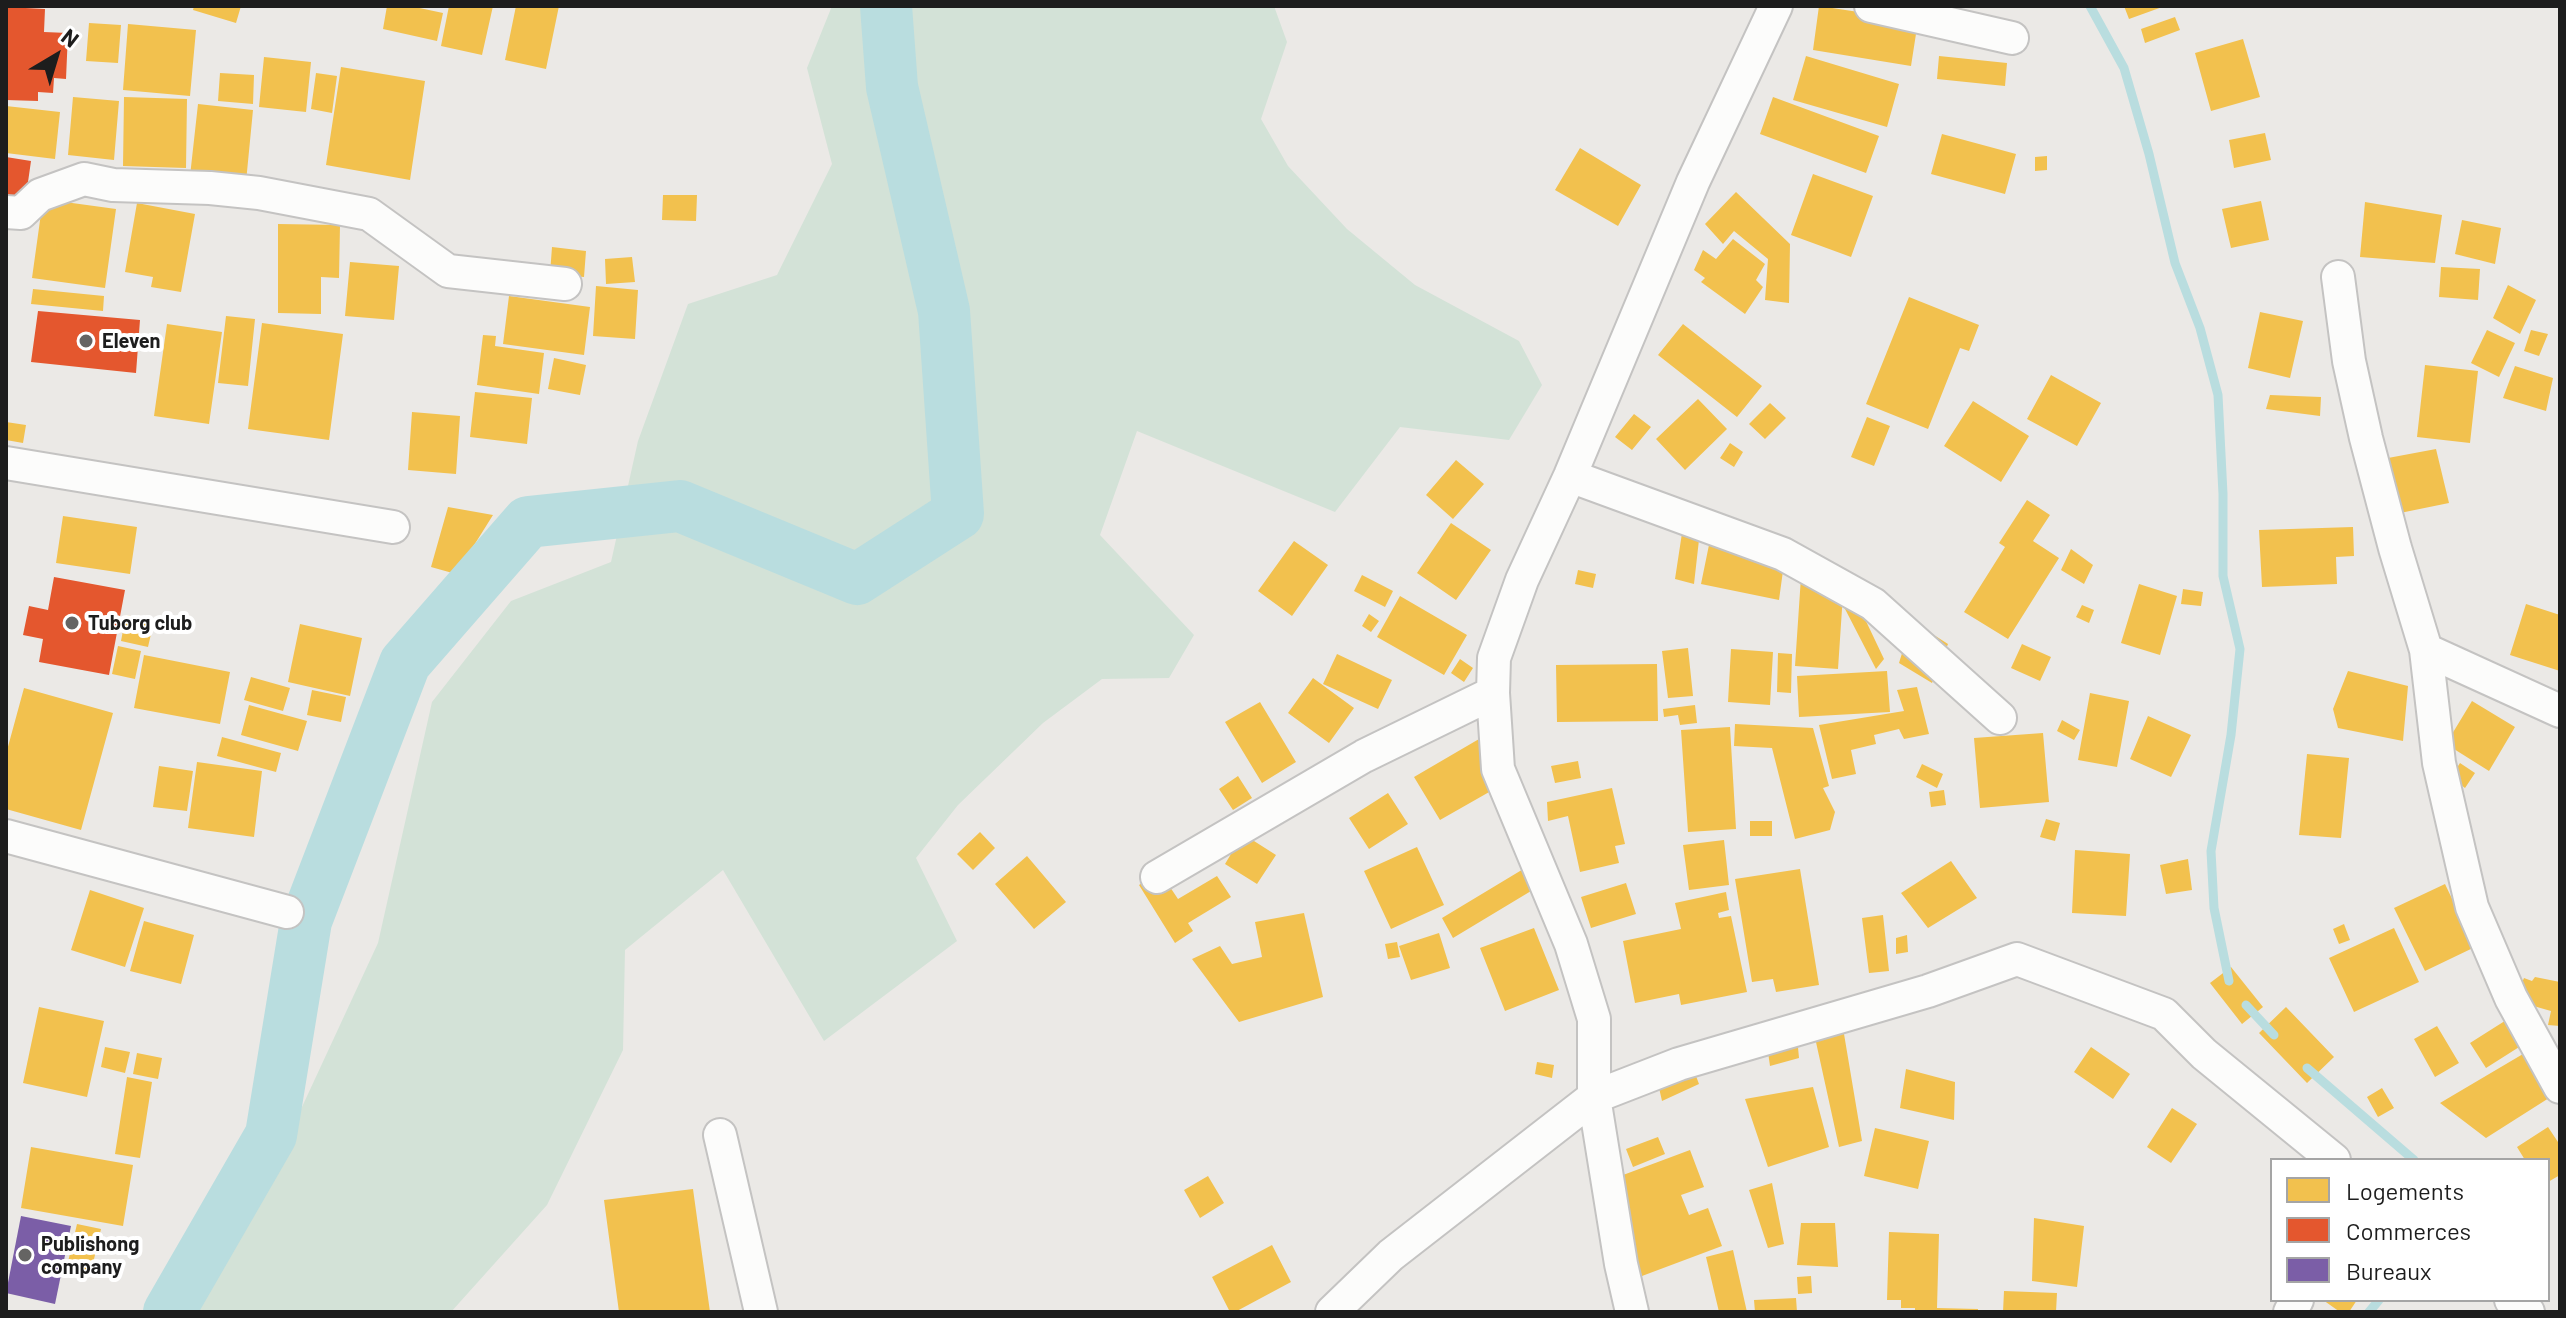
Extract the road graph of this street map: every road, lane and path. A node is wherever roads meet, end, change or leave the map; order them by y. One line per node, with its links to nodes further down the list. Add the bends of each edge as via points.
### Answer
1 (1776, 6): 8 (street, via 1693,182)
2 (1871, 6): 3 (street)
3 (2012, 38)
4 (6, 212): 6 (street, via 21,213 40,195 84,179 259,193 369,214 448,271)
5 (2338, 277): 10 (street, via 2366,438)
6 (565, 284)
7 (6, 463): 9 (street)
8 (1570, 476): 11 (street, via 1494,658); 13 (street, via 1783,554 1873,604)
9 (393, 527)
10 (2426, 650): 12 (street); 17 (street, via 2439,763 2472,907 2511,998)
11 (1493, 693): 15 (street, via 1364,756); 18 (street, via 1498,769 1571,944 1594,1019)
12 (2560, 711)
13 (2000, 718)
14 (6, 836): 16 (street)
15 (1157, 877)
16 (287, 912)
17 (2560, 1087)
18 (1594, 1097): 20 (street, via 1679,1064 1928,991 2017,959 2164,1014 2204,1054); 22 (street, via 1391,1255); 23 (street)
19 (720, 1135): 21 (street)
20 (2332, 1158)
21 (761, 1312)
22 (1332, 1312)
23 (1632, 1312)

